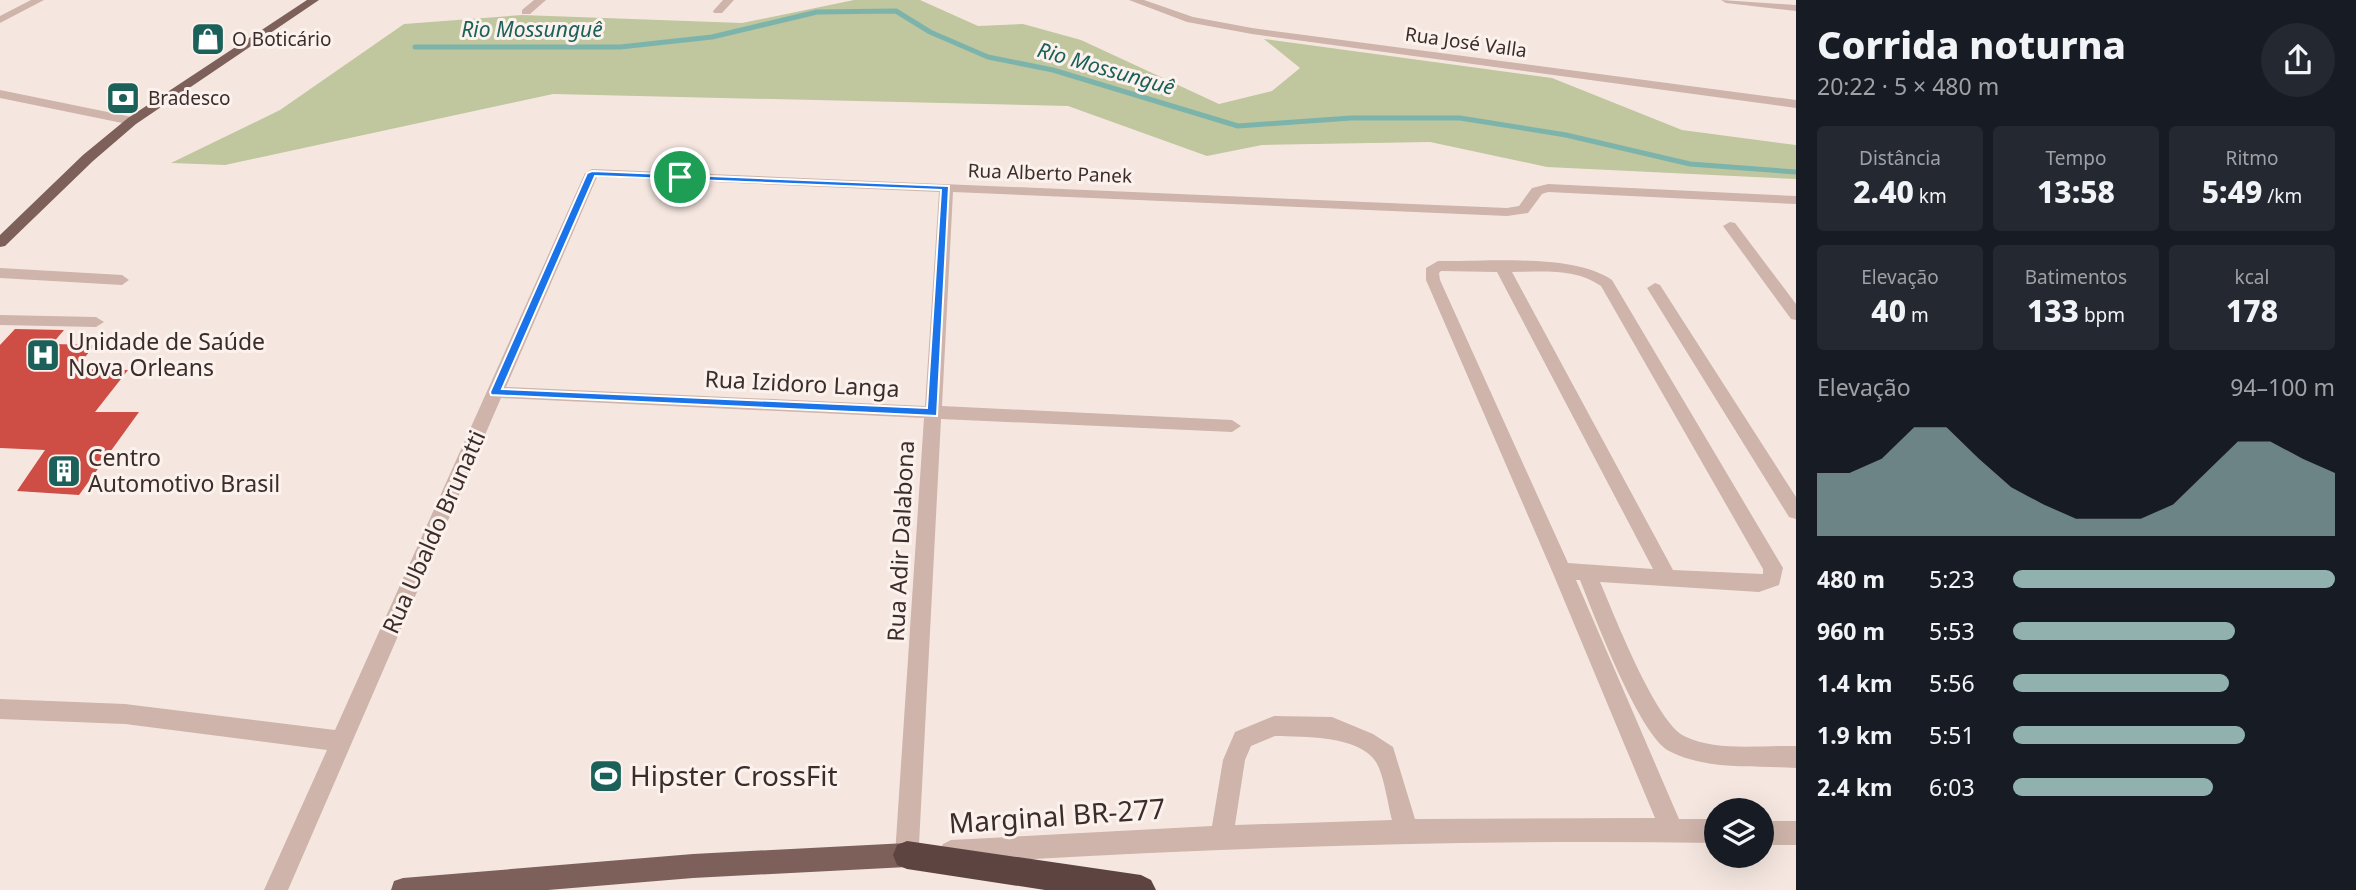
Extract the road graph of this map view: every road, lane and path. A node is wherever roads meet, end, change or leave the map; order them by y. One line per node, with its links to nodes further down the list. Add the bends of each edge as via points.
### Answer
1 (39, 0): 10 (street)
2 (314, 0): 13 (main road)
3 (541, 0): 9 (street)
4 (729, 0): 8 (street)
5 (1134, 0): 12 (street, Rua José Valla, via 1191,20 1252,32)
6 (1726, 0): 7 (street)
7 (1796, 8)
8 (718, 11)
9 (526, 12)
10 (0, 20)
11 (0, 94): 13 (street)
12 (1796, 104)
13 (132, 121): 18 (main road)
14 (592, 173): 15 (street, Rua Alberto Panek); 26 (street, Rua Ubaldo Brunatti)
15 (946, 188): 16 (street, Rua Alberto Panek, via 1507,212 1526,209 1537,191 1548,188); 27 (street, Rua Adir Dalabona)
16 (1796, 200)
17 (1730, 226): 23 (street)
18 (0, 243)
19 (1502, 267): 30 (street, via 1438,266 1432,271 1433,280); 32 (street); 32 (street, via 1574,268 1606,283 1773,568 1772,579 1759,584)
20 (0, 273): 21 (street)
21 (122, 280)
22 (1655, 288): 29 (street)
23 (1796, 315)
24 (0, 320): 25 (street)
25 (96, 322)
26 (495, 392): 27 (street, Rua Izidoro Langa); 34 (street, Rua Ubaldo Brunatti)
27 (933, 413): 28 (street, Rua Izidoro Langa); 42 (street, Rua Adir Dalabona)
28 (1232, 426)
29 (1796, 512)
30 (1562, 571): 31 (street); 37 (street)
31 (1586, 572): 32 (street); 35 (street, via 1653,716 1672,741 1706,751)
32 (1668, 579)
33 (0, 709): 34 (street, via 125,713)
34 (341, 741): 43 (street, Rua Ubaldo Brunatti)
35 (1796, 757)
36 (1407, 830): 37 (street, Marginal BR-277); 41 (street, Marginal BR-277); 41 (street, via 1385,755 1332,727 1273,726 1243,739 1234,760)
37 (1672, 830): 38 (street, Marginal BR-277)
38 (1704, 831)
39 (1774, 832): 40 (street)
40 (1796, 833)
41 (1222, 836): 42 (street, Marginal BR-277)
42 (907, 855): 44 (main road, Marginal BR-277, via 693,866); 45 (highway)
43 (276, 890)
44 (403, 890)
45 (1141, 890)

